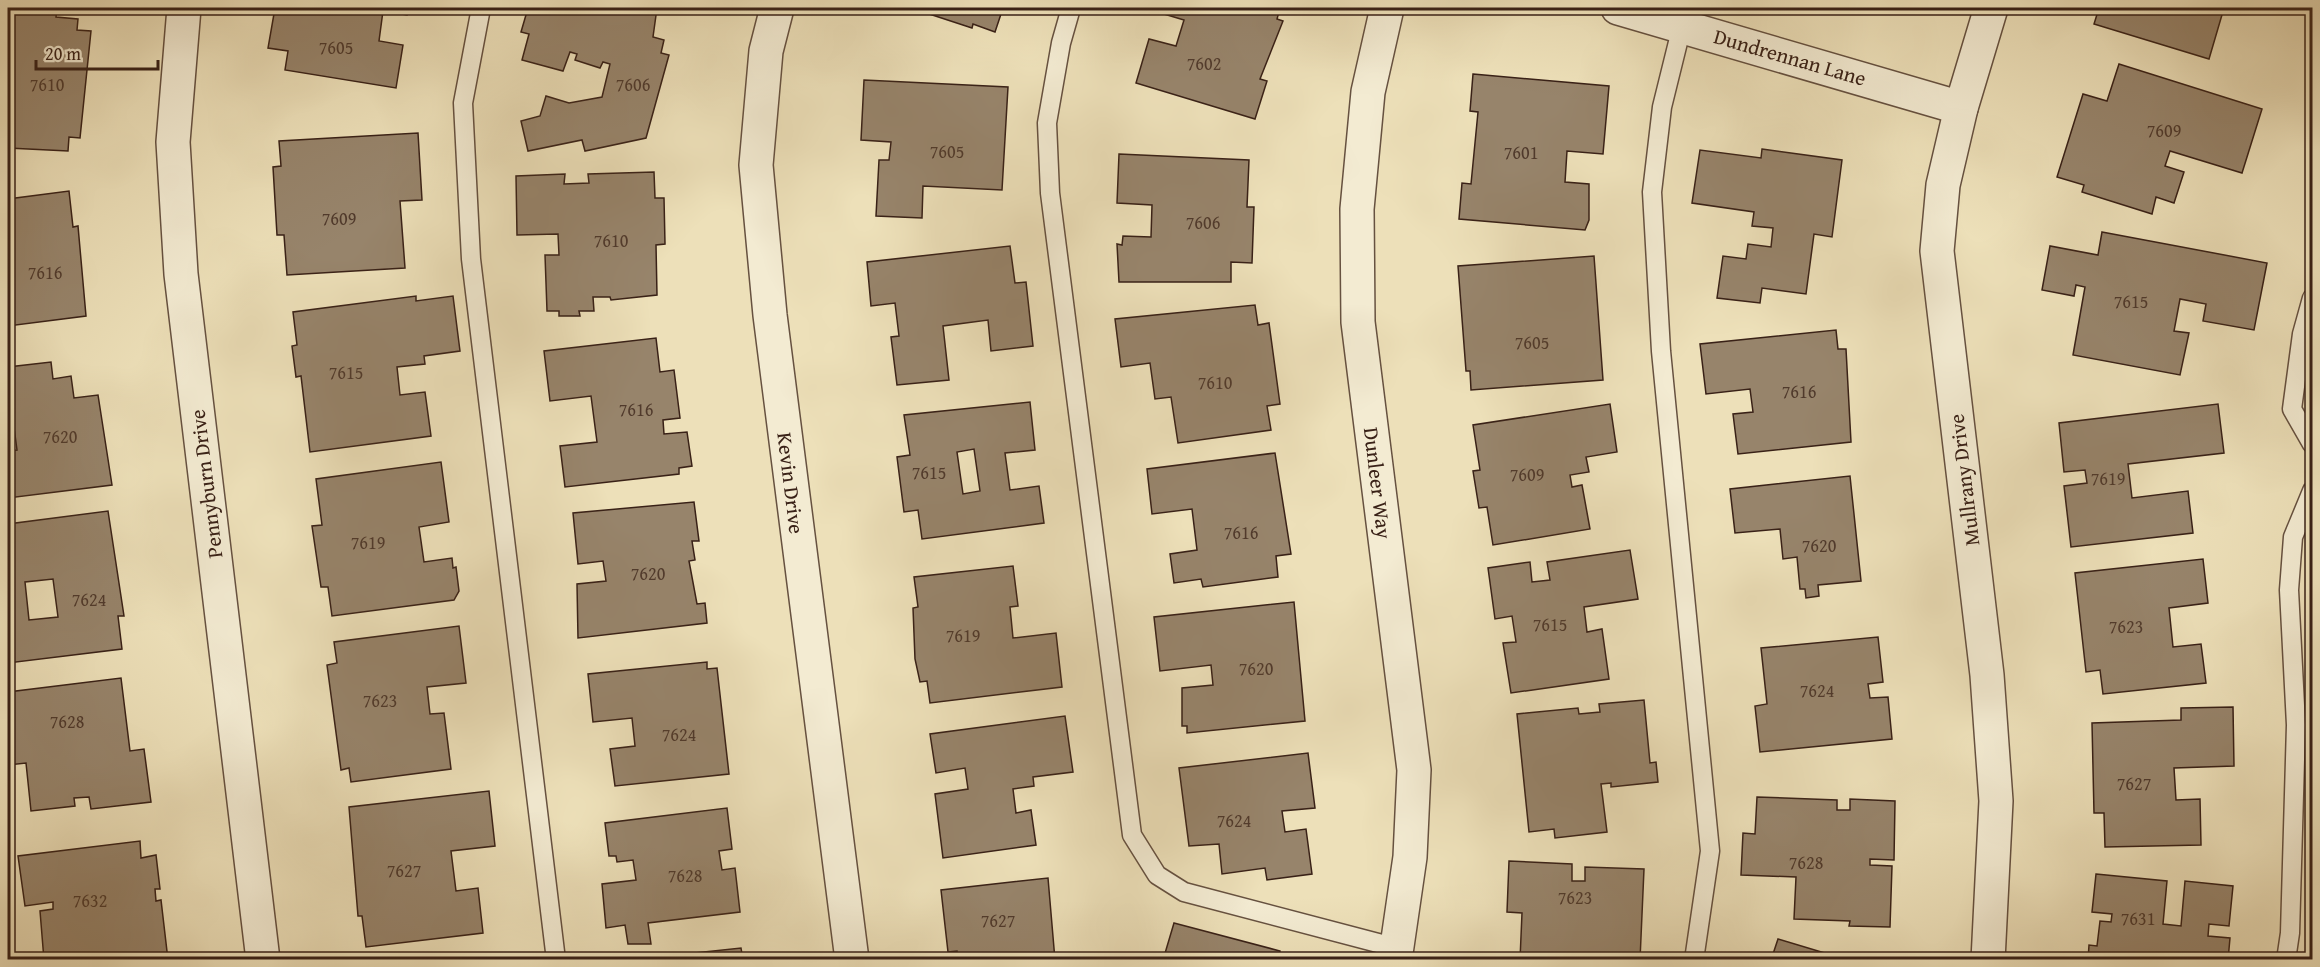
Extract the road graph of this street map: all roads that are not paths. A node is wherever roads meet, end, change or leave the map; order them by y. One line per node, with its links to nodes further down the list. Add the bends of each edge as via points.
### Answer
1 (184, 8): 14 (street, Pennyburn Drive, via 173,142 181,274)
2 (481, 8): 15 (lane, via 463,103 471,259)
3 (777, 8): 16 (street, Kevin Drive, via 766,51 756,165 770,315)
4 (1071, 8): 13 (lane, via 1047,123 1050,193 1132,835 1157,875 1184,892)
5 (1387, 8): 13 (street, Dunleer Way, via 1368,92 1357,209 1360,334 1414,770 1410,857)
6 (1618, 8): 8 (street, Dundrennan Lane)
7 (1992, 8): 9 (street, Mullrany Drive)
8 (1682, 26): 9 (street, Dundrennan Lane); 17 (lane, via 1662,107 1652,192 1661,351 1710,851)
9 (1961, 108): 18 (street, Mullrany Drive, via 1943,185 1937,251 1987,675 1996,790)
10 (2313, 298): 11 (lane, via 2302,334 2292,409)
11 (2313, 444)
12 (2313, 491): 19 (lane, via 2293,537 2289,590 2295,725)
13 (1396, 954)
14 (263, 960)
15 (556, 960)
16 (852, 960)
17 (1694, 960)
18 (1988, 960)
19 (2286, 960)

